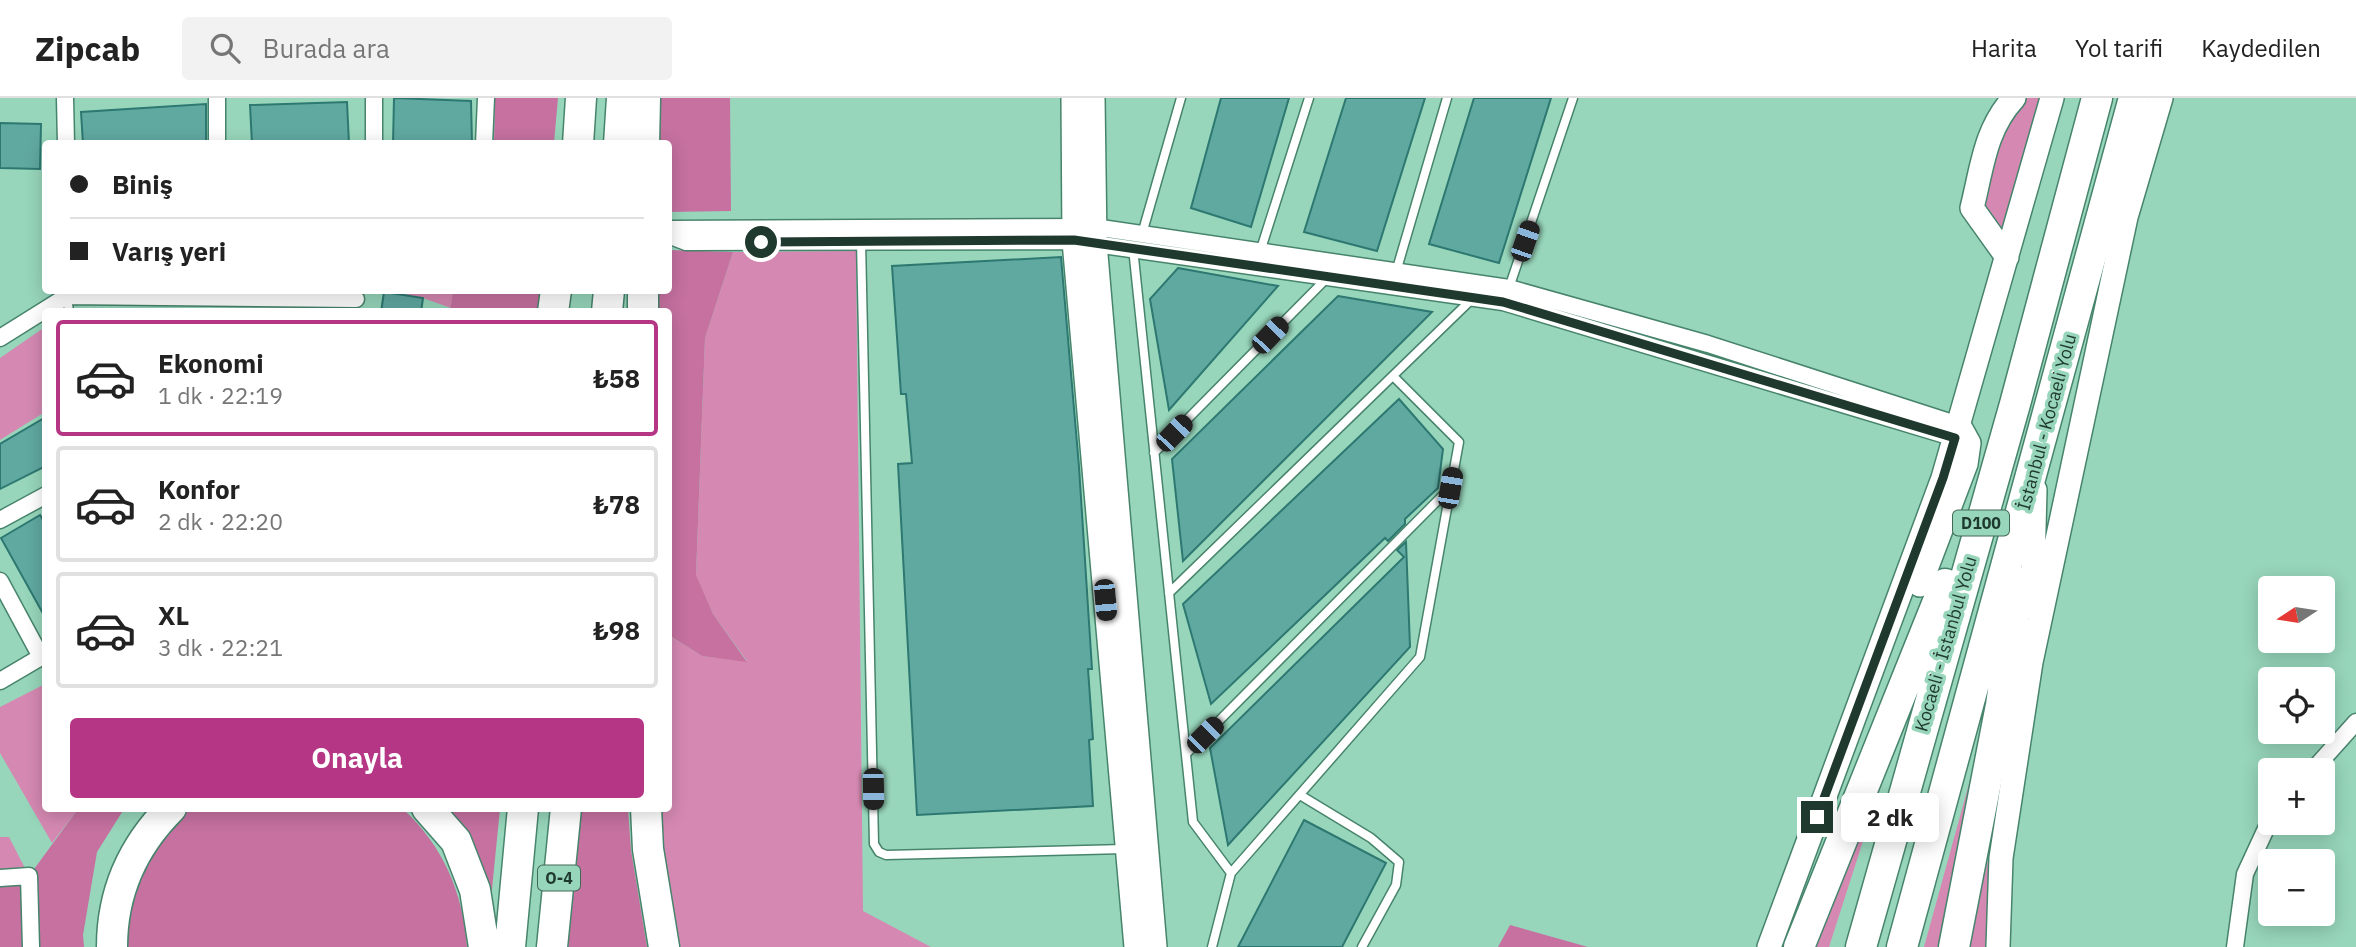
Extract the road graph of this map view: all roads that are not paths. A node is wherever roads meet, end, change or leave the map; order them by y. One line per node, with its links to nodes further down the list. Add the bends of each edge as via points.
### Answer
1 (65, 98): 18 (street)
2 (217, 98): 19 (street)
3 (374, 98): 20 (street)
4 (486, 98): 21 (street)
5 (622, 98): 22 (highway)
6 (645, 98): 23 (highway)
7 (1073, 98): 26 (main road)
8 (1093, 98): 26 (main road)
9 (1181, 98): 29 (lane)
10 (1309, 98): 30 (lane)
11 (1447, 98): 32 (lane)
12 (1573, 98): 34 (lane)
13 (2014, 98): 31 (main road, via 1989,136 1972,208)
14 (2052, 98): 31 (main road)
15 (2096, 98): 45 (highway, Kocaeli - İstanbul Yolu / D100)
16 (2134, 98): 44 (highway, İstanbul - Kocaeli Yolu / D100)
17 (2161, 98): 24 (main road)
18 (65, 140)
19 (217, 140)
20 (374, 140)
21 (484, 140)
22 (619, 140)
23 (644, 140)
24 (2126, 217): 44 (main road); 56 (main road)
25 (672, 229): 27 (street)
26 (1084, 234): 27 (street); 29 (street); 69 (main road); 80 (main road)
27 (862, 235): 28 (street, via 686,242); 69 (lane, via 874,844 886,855)
28 (672, 237)
29 (1137, 241): 30 (street); 33 (street); 47 (lane)
30 (1260, 252): 32 (street)
31 (2007, 257): 46 (main road)
32 (1396, 272): 34 (street)
33 (1328, 277): 37 (street); 47 (lane)
34 (1508, 288): 46 (street, via 1708,344)
35 (193, 294): 38 (street)
36 (238, 294): 39 (street)
37 (1473, 298): 43 (lane); 46 (street, via 1503,302)
38 (68, 299): 40 (street)
39 (355, 300)
40 (52, 308)
41 (42, 314): 42 (street)
42 (0, 338)
43 (1393, 376): 49 (lane, via 1459,442); 53 (lane)
44 (2055, 394): 48 (highway, İstanbul - Kocaeli Yolu / D100)
45 (2015, 404): 85 (highway); 86 (highway, Kocaeli - İstanbul Yolu / D100)
46 (1957, 431): 83 (main road); 84 (main road, via 1969,443 1966,464)
47 (1154, 453): 53 (lane)
48 (2035, 464): 56 (main road); 87 (highway, İstanbul - Kocaeli Yolu / D100); 88 (highway, via 2001,705)
49 (1450, 488): 59 (lane); 61 (lane, via 1420,657)
50 (42, 497): 51 (street)
51 (0, 520)
52 (0, 581): 54 (street)
53 (1169, 593): 59 (lane)
54 (42, 654)
55 (42, 657): 57 (street)
56 (2031, 662): 89 (main road, via 2001,858)
57 (0, 681)
58 (2356, 722): 60 (street)
59 (1186, 754): 70 (lane, via 1193,822)
60 (2324, 758)
61 (1300, 795): 70 (lane); 82 (lane, via 1370,838 1399,862 1396,885)
62 (141, 812): 73 (highway, via 128,827 108,869 97,916)
63 (167, 812): 74 (highway, via 127,866 116,904)
64 (431, 812): 75 (highway, via 456,841 475,890)
65 (523, 812): 76 (highway, O-4)
66 (566, 812): 77 (highway, O-4)
67 (646, 812): 78 (highway)
68 (2263, 835): 90 (street, via 2245,874)
69 (1127, 849): 79 (main road)
70 (1231, 873): 81 (lane)
71 (0, 878): 72 (street, via 29,876)
72 (31, 947)
73 (96, 947)
74 (112, 947)
75 (484, 947)
76 (510, 947)
77 (552, 947)
78 (664, 947)
79 (1136, 947)
80 (1155, 947)
81 (1212, 947)
82 (1362, 947)
83 (1769, 947)
84 (1781, 947)
85 (1799, 947)
86 (1861, 947)
87 (1902, 947)
88 (1954, 947)
89 (1998, 947)
90 (2235, 947)

